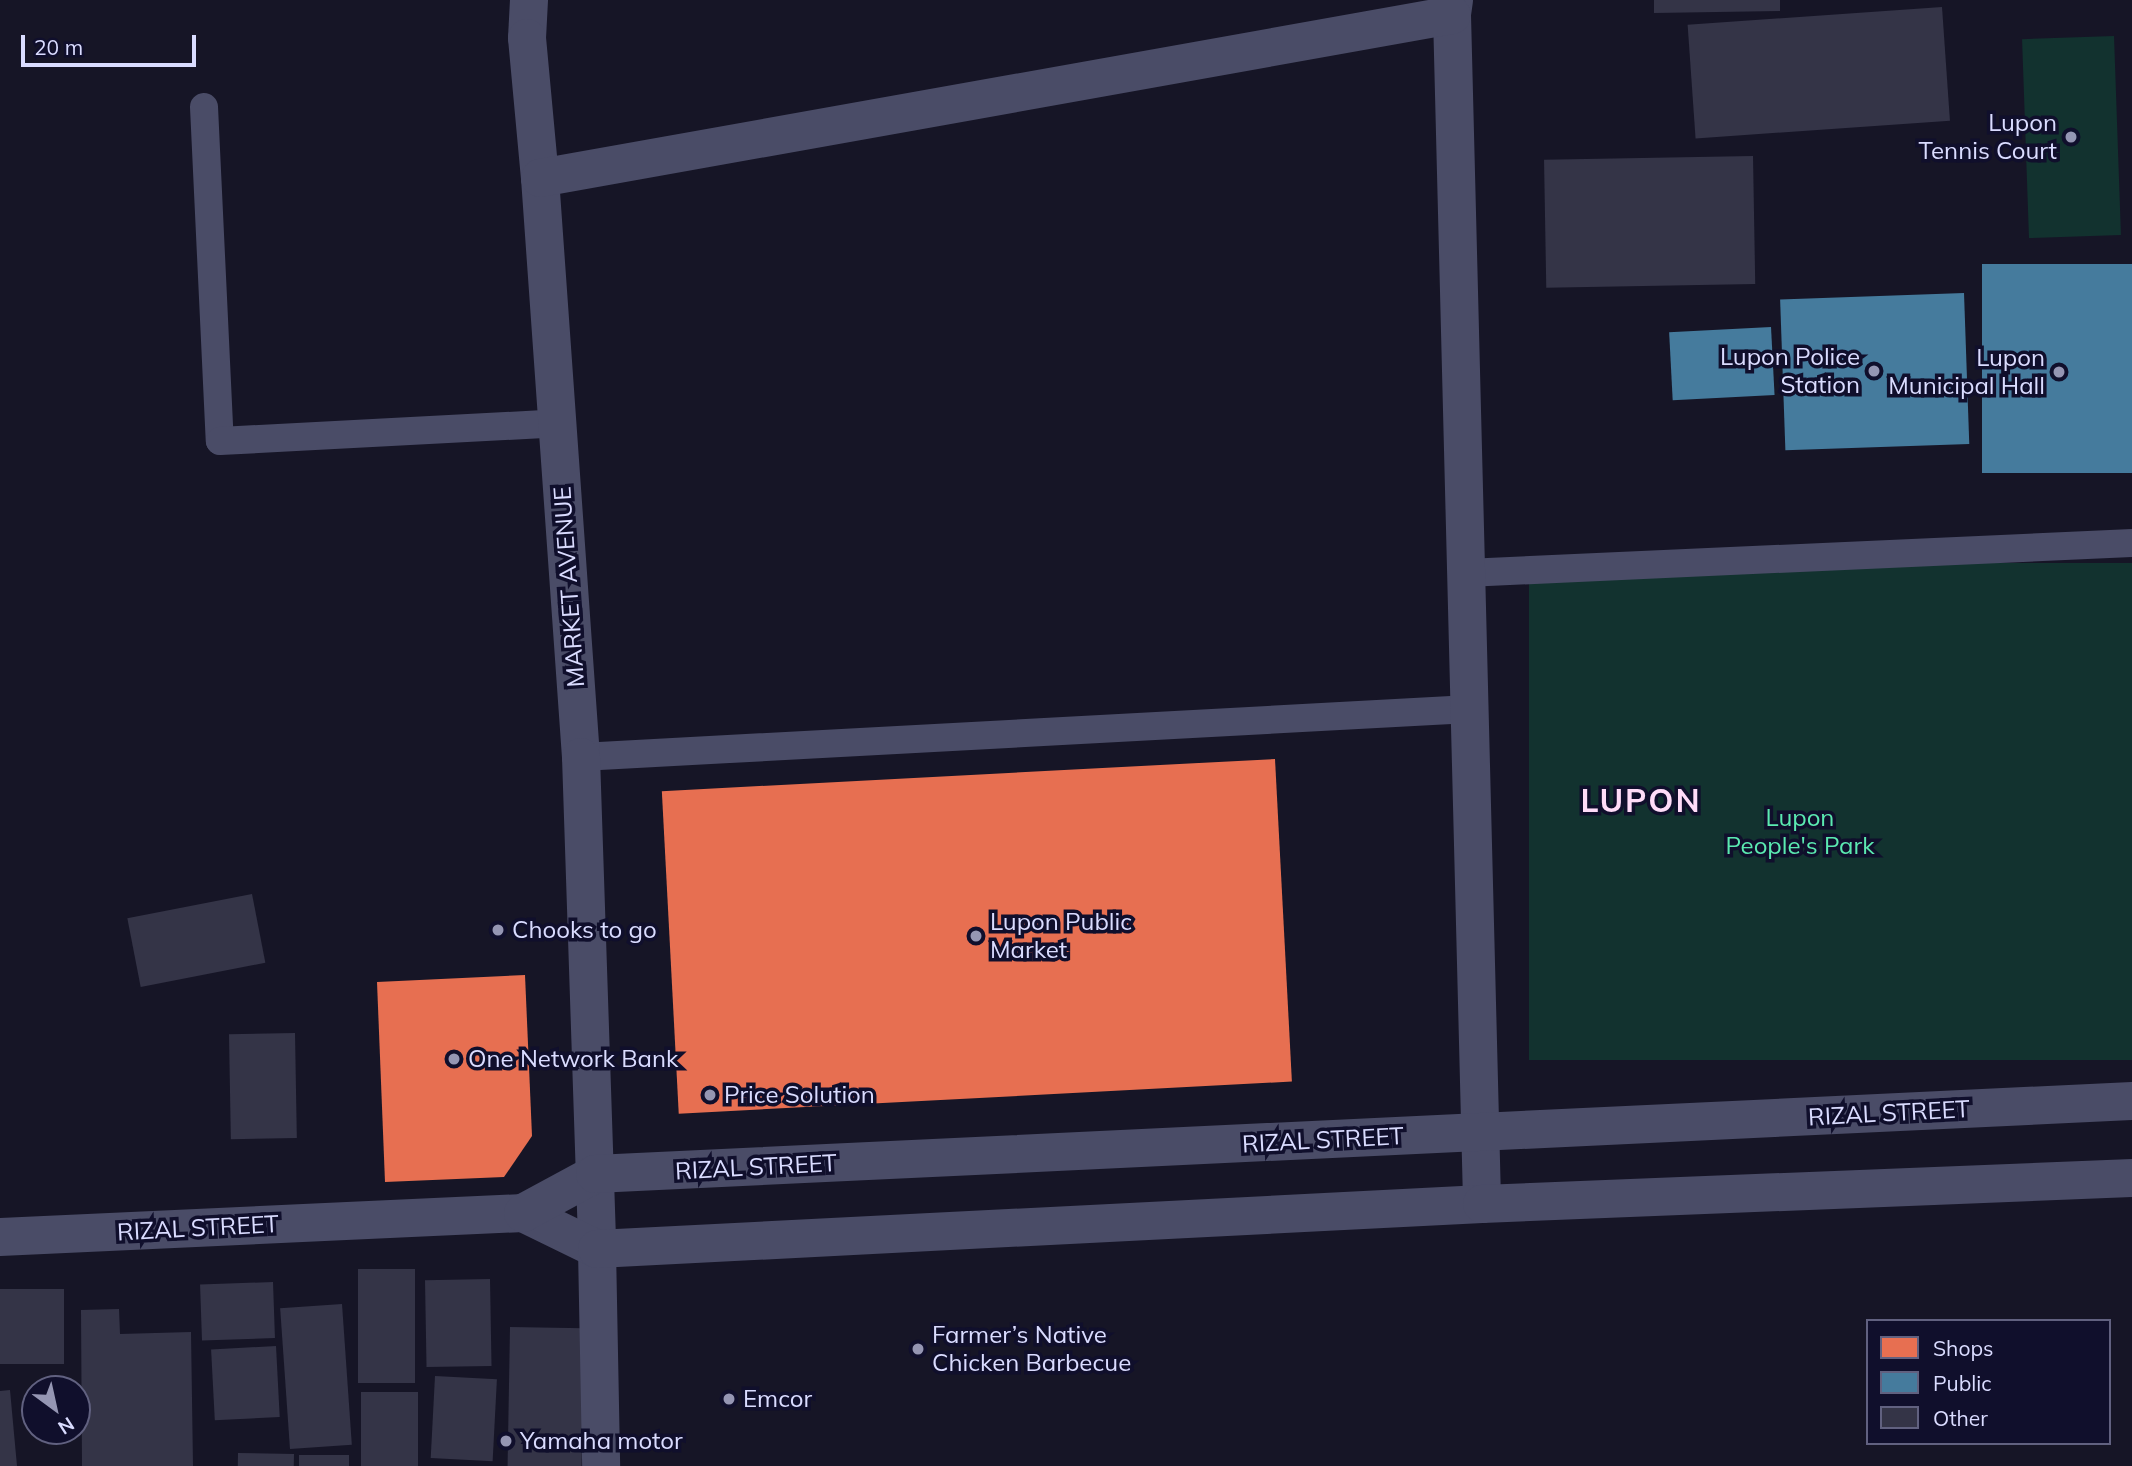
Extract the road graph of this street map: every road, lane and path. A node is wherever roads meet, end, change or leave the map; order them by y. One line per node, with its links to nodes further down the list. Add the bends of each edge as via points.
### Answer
1 (529, 0): 4 (street, MARKET AVENUE, via 527,38)
2 (1453, 8): 4 (street); 7 (street)
3 (204, 107): 5 (lane, via 220,440)
4 (540, 178): 5 (street, MARKET AVENUE)
5 (558, 423): 9 (street, MARKET AVENUE)
6 (2132, 543): 7 (lane)
7 (1466, 573): 8 (street)
8 (1470, 709): 9 (lane); 11 (street)
9 (580, 757): 12 (street, MARKET AVENUE)
10 (2132, 1101): 11 (street, RIZAL STREET)
11 (1482, 1132): 12 (street, RIZAL STREET); 14 (street)
12 (595, 1174): 15 (street, RIZAL STREET); 17 (street, MARKET AVENUE)
13 (2132, 1178): 14 (street, RIZAL STREET)
14 (1482, 1204): 17 (street, RIZAL STREET)
15 (523, 1213): 16 (street, RIZAL STREET); 17 (street, RIZAL STREET)
16 (0, 1237)
17 (597, 1249): 18 (street, MARKET AVENUE)
18 (601, 1466)

